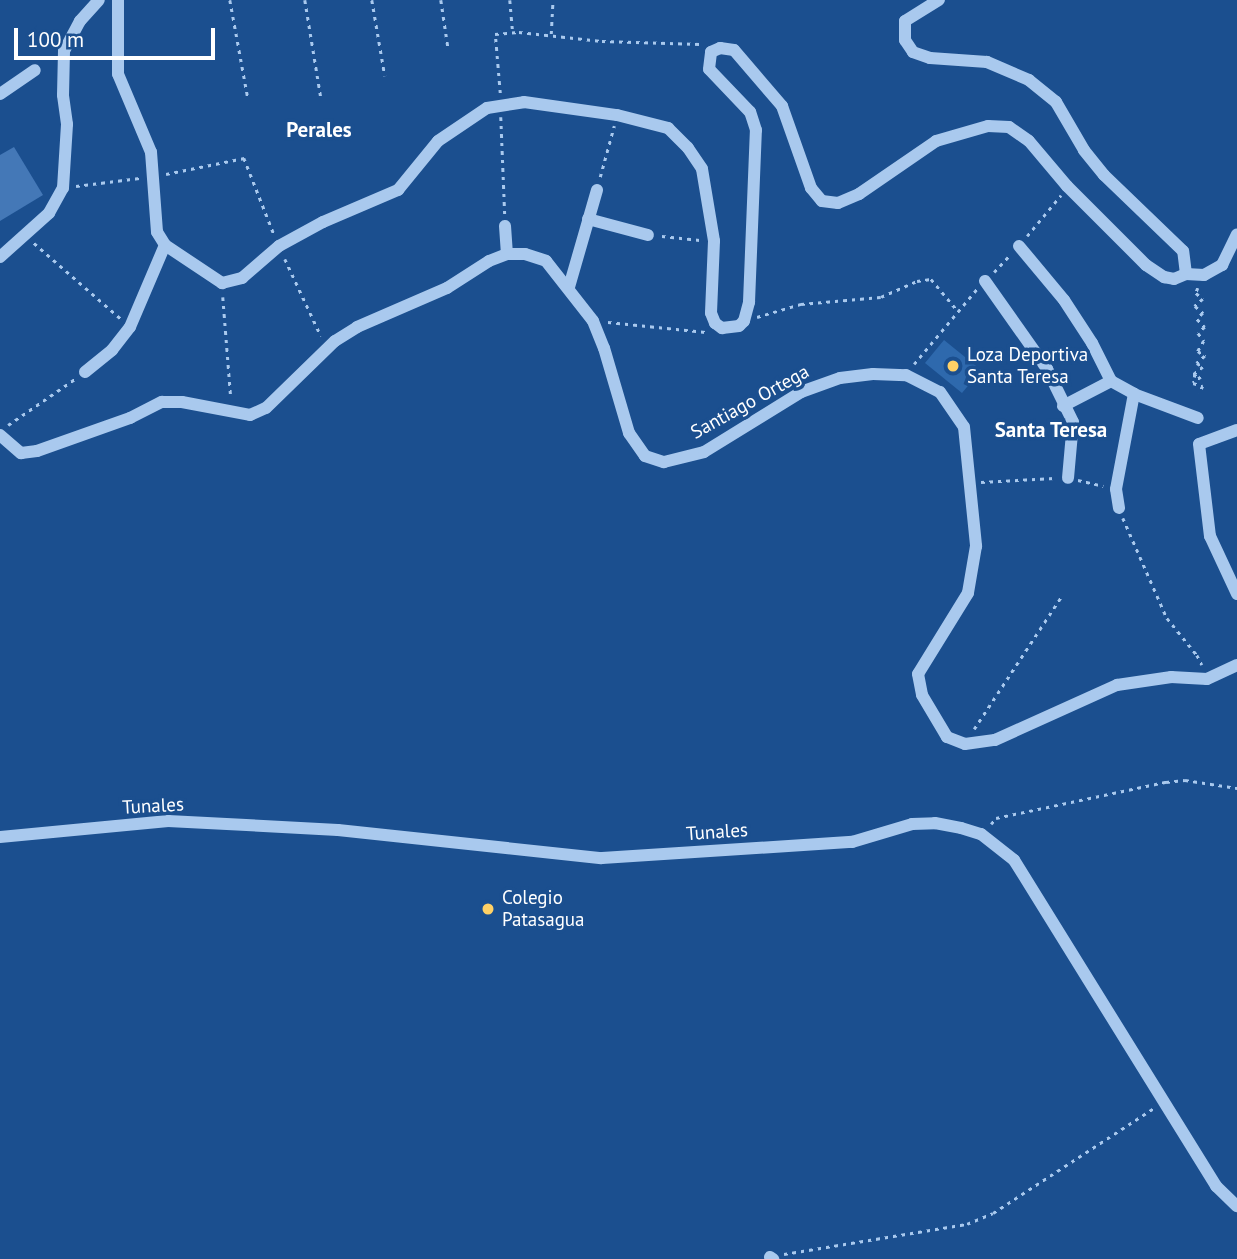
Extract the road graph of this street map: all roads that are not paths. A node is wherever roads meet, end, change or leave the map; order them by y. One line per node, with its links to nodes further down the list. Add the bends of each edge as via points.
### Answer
1 (99, 0): 14 (street, via 80,20 64,51 62,95 67,124 62,188 49,213)
2 (118, 0): 11 (street, via 118,74 152,152 157,232)
3 (939, 0): 15 (street, via 905,21 905,40 913,52 930,58 987,62 1029,80 1056,102 1104,175 1183,251)
4 (35, 70): 5 (street)
5 (0, 94)
6 (597, 190): 7 (street)
7 (589, 219): 10 (street); 17 (street)
8 (505, 226): 13 (street)
9 (1237, 234): 15 (street, via 1222,265 1204,275)
10 (648, 235)
11 (165, 245): 15 (street, via 222,283 242,278 279,246 397,190 438,141 487,108 524,102 617,115 668,128 702,169 714,242 711,313 715,323 732,328 744,321 749,302 756,130 750,112 709,69 711,52 720,48 734,50 782,106 811,188 822,201 838,203 859,194 936,141 988,126 1009,127 1029,141 1146,265 1164,277); 18 (street, via 130,327 112,350)
12 (1019, 246): 19 (street, via 1065,300)
13 (507, 254): 17 (street, Santiago Ortega, via 546,261); 24 (street, via 447,288 357,327 335,341 266,408 250,415 162,402 130,418 21,453)
14 (0, 257)
15 (1186, 274)
16 (985, 281): 21 (street, via 1047,369)
17 (569, 287): 28 (street, Santiago Ortega, via 593,321 629,433 645,456 664,463 704,452 801,392 840,378 906,375 940,392 959,416 966,440 976,546 968,593 918,674 922,695 947,737 965,744 995,740 1116,685 1171,677 1208,679)
18 (85, 372)
19 (1111, 381): 20 (street); 21 (street)
20 (1134, 394): 22 (street); 26 (street, via 1116,489)
21 (1063, 406): 25 (street, via 1073,422)
22 (1198, 418)
23 (1237, 430): 27 (street, via 1199,444 1210,536)
24 (0, 433)
25 (1068, 478)
26 (1119, 508)
27 (1237, 594)
28 (1237, 664)
29 (0, 836): 30 (street, Tunales, via 168,821 338,830 602,858 852,842 912,824 935,823 981,834 1014,860 1216,1186)
30 (1237, 1206)

